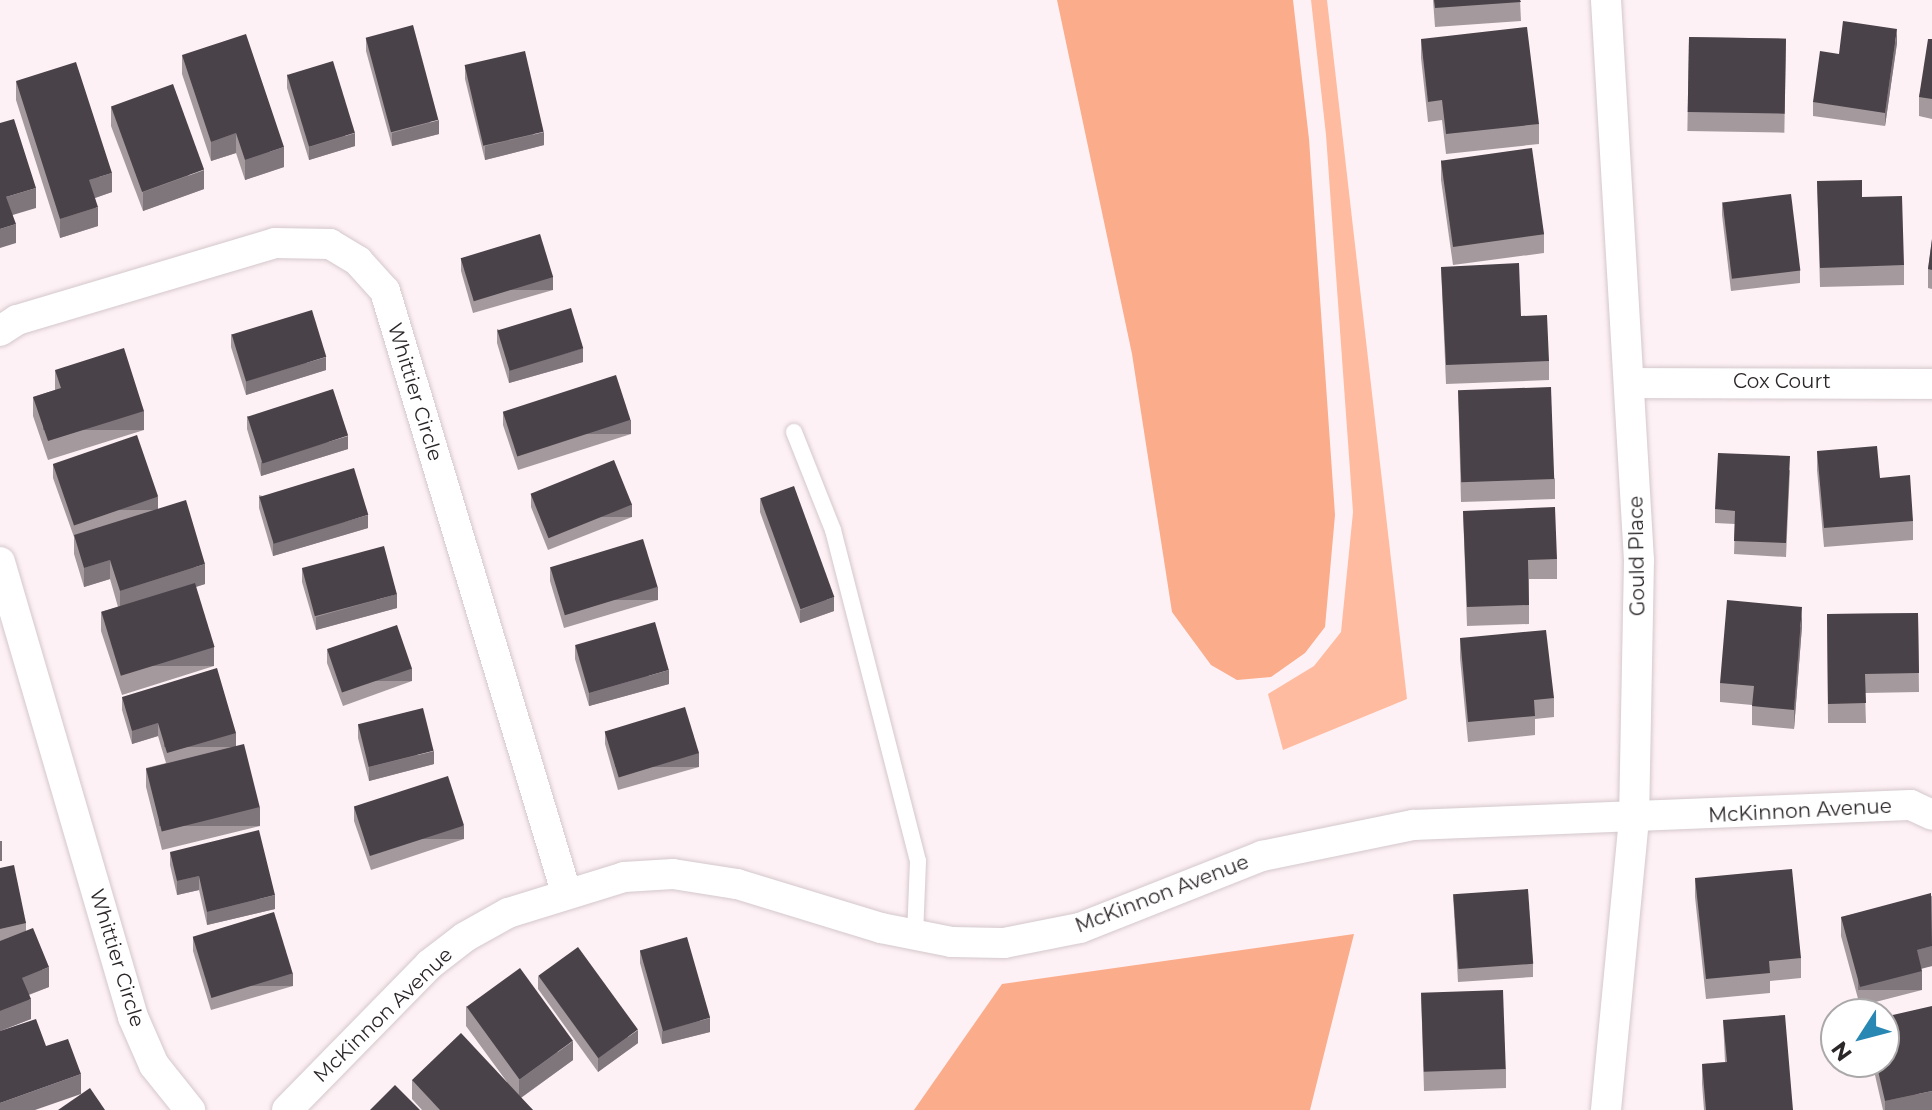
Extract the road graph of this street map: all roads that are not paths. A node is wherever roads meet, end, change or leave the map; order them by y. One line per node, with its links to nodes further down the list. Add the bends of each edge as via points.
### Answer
1 (1606, 0): 3 (street, Gould Place)
2 (0, 331): 9 (street, Whittier Circle, via 17,320 275,243 330,244 358,261 385,291)
3 (1631, 383): 4 (street, Cox Court); 8 (street, Gould Place, via 1639,560)
4 (1932, 384)
5 (794, 432): 10 (lane, via 833,530 918,861)
6 (0, 562): 11 (street, Whittier Circle, via 133,1017 154,1065)
7 (1932, 815): 8 (street, McKinnon Avenue, via 1911,805)
8 (1634, 819): 10 (street, McKinnon Avenue, via 1413,825 1338,837 1262,856 1080,928 1004,943); 13 (street, Gould Place)
9 (566, 892): 10 (street, McKinnon Avenue, via 624,877 673,874 737,884); 12 (street, McKinnon Avenue, via 508,913 453,946)
10 (915, 935)
11 (190, 1110)
12 (287, 1110)
13 (1606, 1110)

